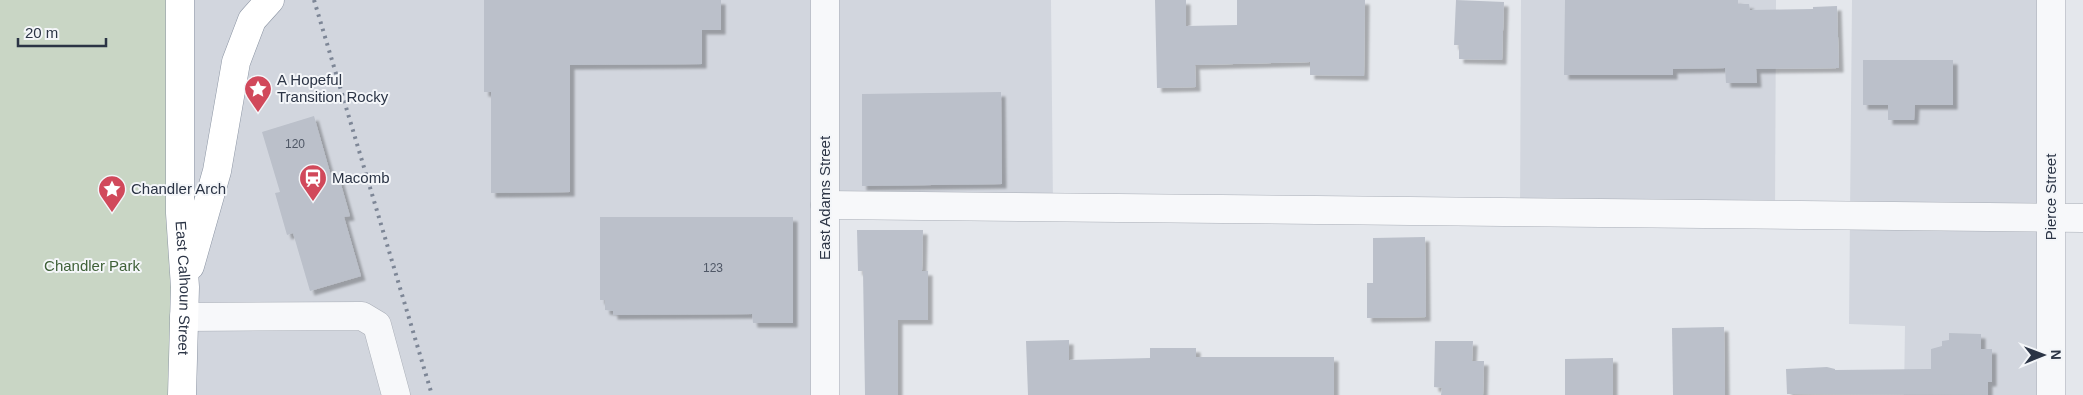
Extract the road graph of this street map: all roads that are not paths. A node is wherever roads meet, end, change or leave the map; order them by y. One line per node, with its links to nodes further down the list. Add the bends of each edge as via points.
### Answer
1 (180, 0): 8 (highway, East Calhoun Street, via 180,213)
2 (270, 0): 8 (highway, via 252,20 236,62 217,171)
3 (825, 0): 5 (street, East Adams Street)
4 (2051, 0): 6 (street, Pierce Street)
5 (825, 205): 6 (street); 12 (street, East Adams Street)
6 (2051, 218): 7 (street); 13 (street, Pierce Street)
7 (2083, 218)
8 (184, 287): 9 (highway, East Calhoun Street)
9 (184, 317): 10 (highway, East Calhoun Street); 11 (street, via 362,316 377,325)
10 (182, 395)
11 (396, 395)
12 (825, 395)
13 (2051, 395)

